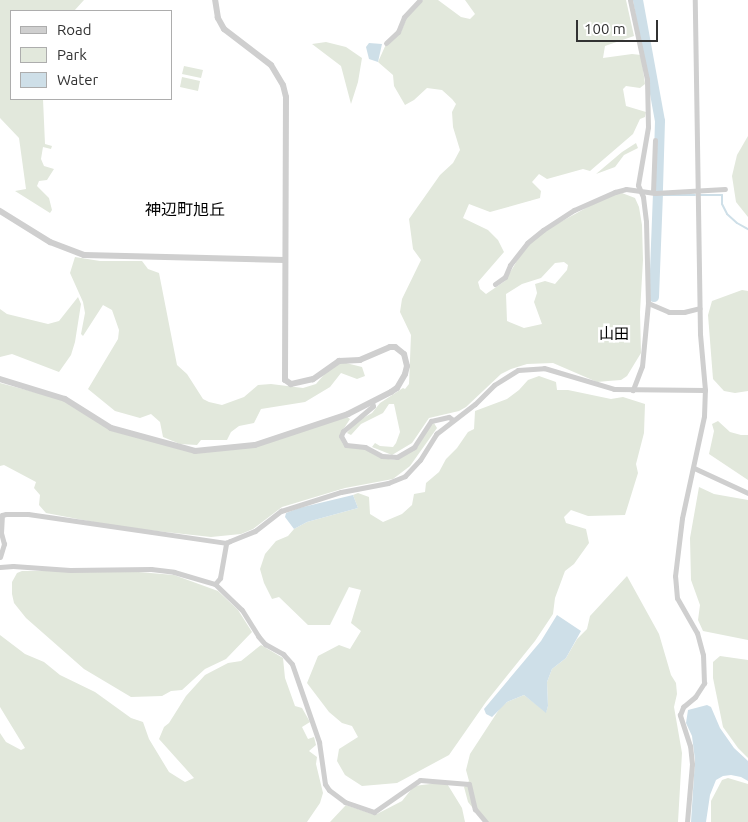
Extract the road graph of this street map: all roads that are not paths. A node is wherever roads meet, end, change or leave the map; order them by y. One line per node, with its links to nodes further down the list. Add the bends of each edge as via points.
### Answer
1 (215, 0): 12 (street, via 224,29 272,66 284,85 288,106)
2 (420, 0): 5 (street, via 404,17 398,32)
3 (630, 0): 8 (street, via 647,79 648,126 641,159)
4 (695, 0): 10 (street)
5 (386, 43)
6 (655, 140): 9 (street)
7 (726, 190): 10 (street)
8 (640, 191): 9 (street); 13 (street, via 615,192 570,212 527,243 505,276); 14 (street, via 646,222)
9 (656, 192): 10 (street)
10 (697, 192): 15 (street)
11 (0, 211): 12 (street, via 50,242 84,255)
12 (285, 260): 19 (street, via 285,380 300,384 318,378 338,361 360,360 385,348 395,347 404,354 405,374 396,388)
13 (495, 284)
14 (648, 303): 15 (street, via 669,312); 17 (street, via 642,366)
15 (700, 308): 18 (street)
16 (0, 379): 19 (street, via 65,399 111,428 195,451 255,445 348,414)
17 (633, 390): 18 (street); 20 (street, via 601,386 561,372 529,367 507,375)
18 (703, 390): 21 (street, via 704,416)
19 (372, 402): 20 (street, via 373,406 343,431 346,446 364,446 382,456 397,457 414,446 431,421 449,417)
20 (453, 420): 23 (street, via 436,434 420,460 405,476 281,511 255,531)
21 (694, 468): 22 (street); 28 (street, via 682,518 675,576 677,598 697,633 703,655 704,684 683,707 680,715 692,764)
22 (748, 492)
23 (226, 543): 24 (street, via 28,514 6,514 2,515 4,544); 26 (street, via 220,578)
24 (0, 557)
25 (0, 568): 26 (street, via 151,570 174,572)
26 (215, 584): 27 (street, via 242,610 265,644 283,654 292,664 319,742 325,784 329,790 345,802 374,812 420,780 470,784 475,808)
27 (486, 822)
28 (687, 822)

